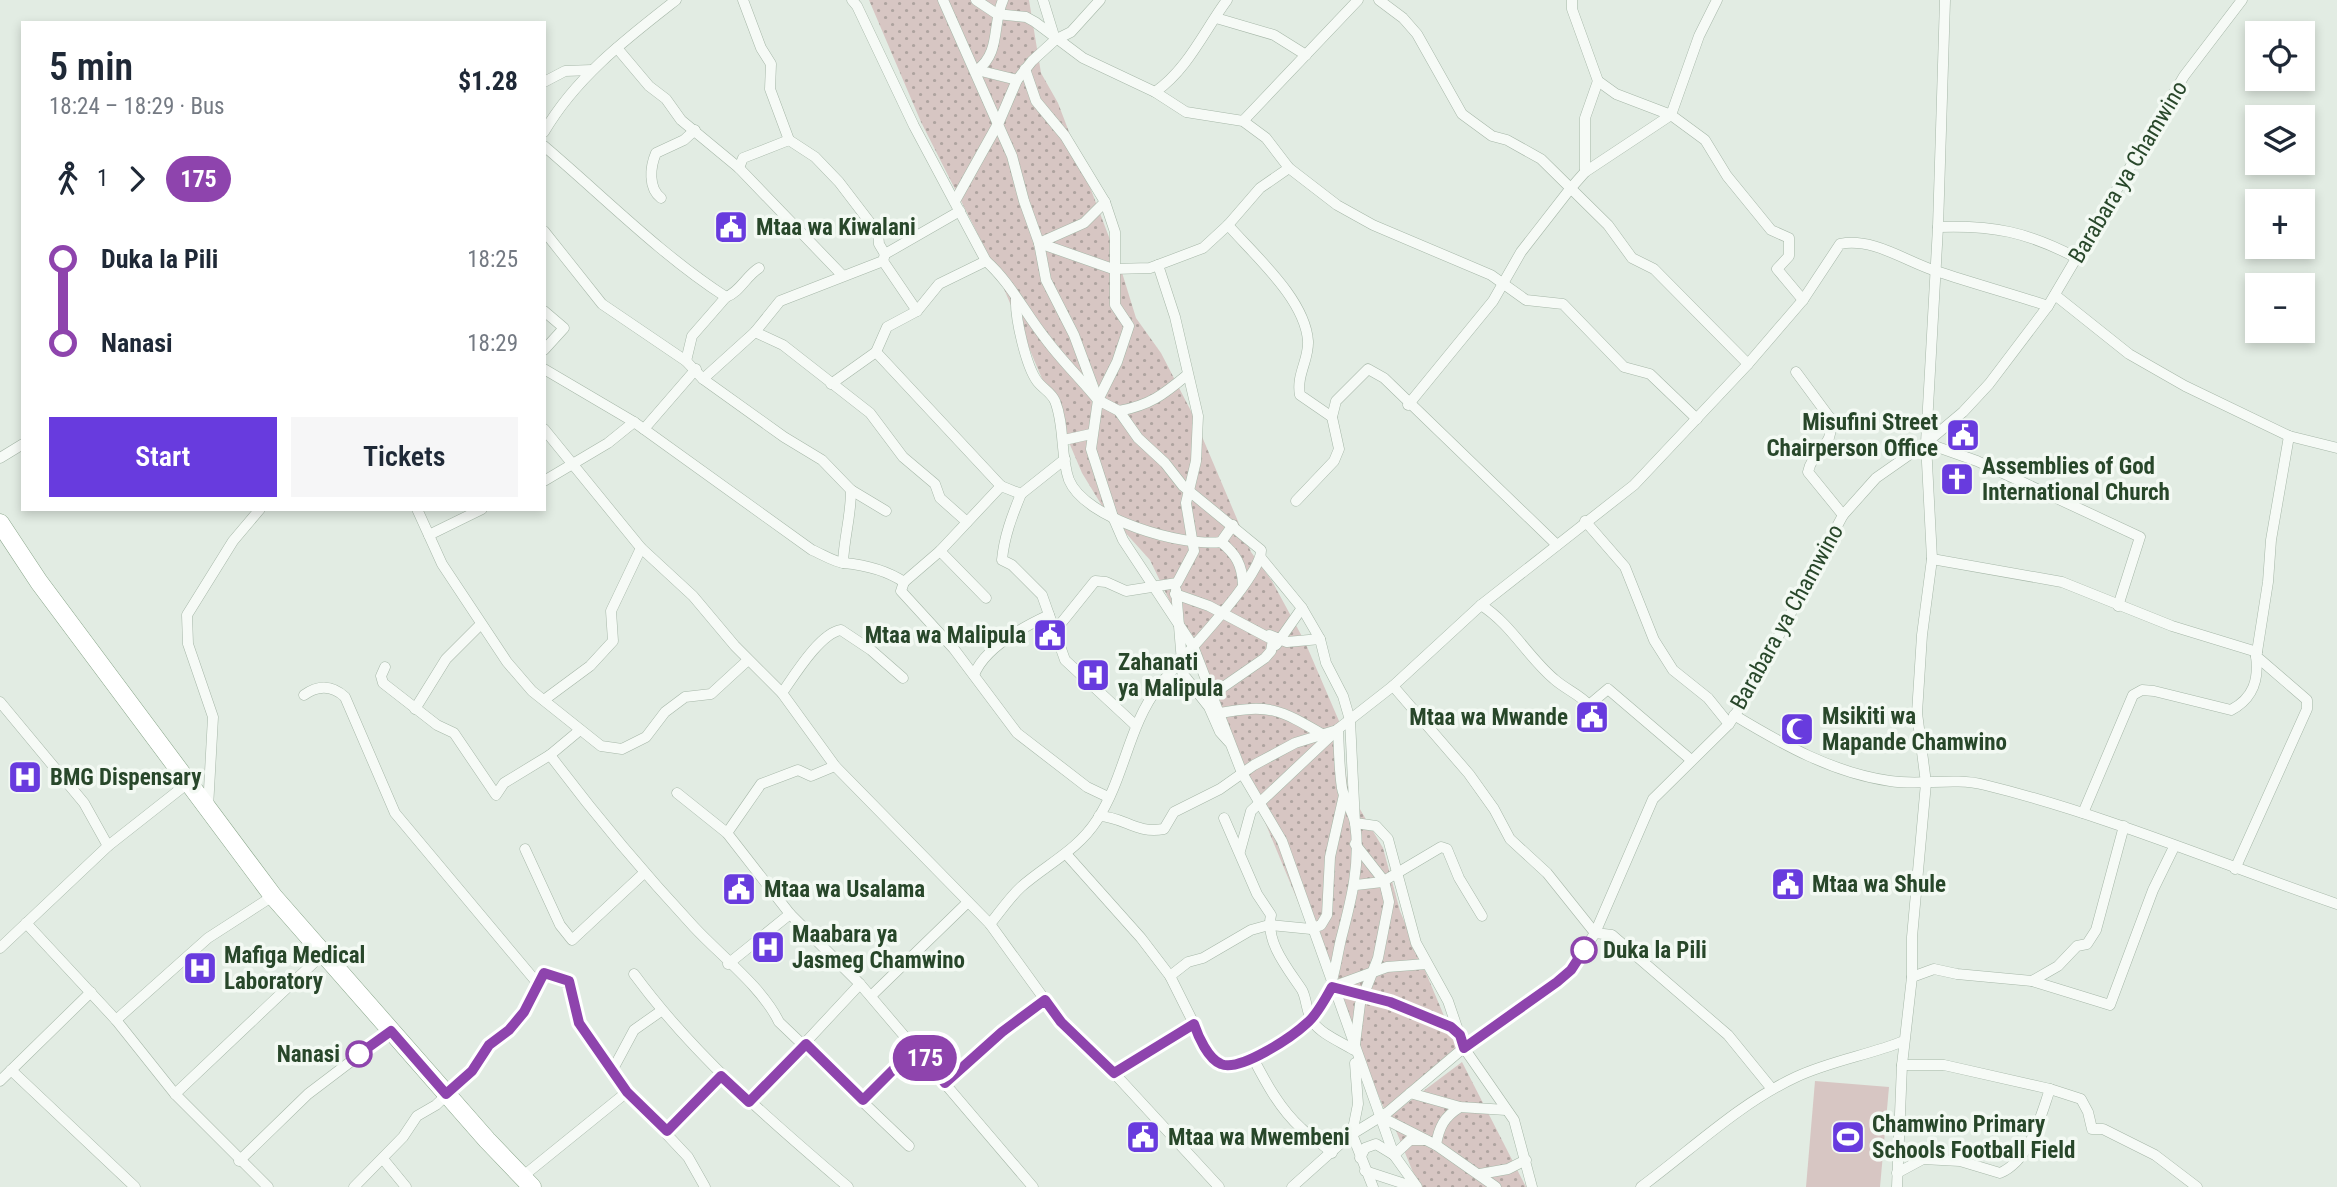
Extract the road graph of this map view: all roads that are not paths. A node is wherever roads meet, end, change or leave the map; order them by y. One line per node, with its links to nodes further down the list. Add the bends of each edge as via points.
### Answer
1 (676, 0): 19 (street)
2 (743, 0): 33 (street, via 771,64 770,89)
3 (852, 0): 41 (street)
4 (943, 0): 23 (street)
5 (976, 0): 16 (street)
6 (1003, 0): 16 (street)
7 (1043, 0): 18 (street)
8 (1100, 0): 18 (street, via 1071,32)
9 (1227, 0): 17 (street)
10 (1358, 0): 20 (street)
11 (1379, 0): 38 (street, via 1417,34 1462,114 1492,136 1541,159)
12 (1572, 0): 26 (street)
13 (1717, 0): 28 (street, via 1694,48)
14 (1945, 0): 43 (street)
15 (2242, 0): 47 (street, Barabara ya Chamwino, via 2184,76)
16 (997, 14): 18 (street, via 1026,17); 23 (street, via 990,56)
17 (1216, 18): 20 (street, via 1274,35); 27 (street, via 1168,83)
18 (1055, 40): 22 (street); 27 (street)
19 (617, 48): 21 (street); 32 (street)
20 (1306, 55): 29 (street)
21 (592, 69): 25 (street, via 565,71); 31 (street)
22 (1025, 69): 24 (street); 40 (street, via 1036,101 1065,136)
23 (977, 70): 24 (street); 30 (street)
24 (1017, 79): 30 (street)
25 (546, 81)
26 (1598, 81): 28 (street, via 1616,94); 37 (street, via 1585,118)
27 (1155, 92): 29 (street, via 1186,112)
28 (1671, 115): 37 (street); 58 (street, via 1705,140 1727,176 1771,230 1789,238 1789,256 1777,269)
29 (1243, 121): 36 (street, via 1266,138)
30 (999, 122): 41 (street); 45 (street)
31 (546, 129)
32 (695, 130): 35 (street); 39 (street, via 656,153 652,180 654,192)
33 (789, 140): 35 (street, via 743,158); 46 (street, via 815,156 839,182 878,233)
34 (546, 148): 56 (street, via 669,257)
35 (739, 168): 53 (street)
36 (1289, 168): 42 (street, via 1260,188); 54 (street, via 1337,205 1373,225)
37 (1585, 173): 38 (street)
38 (1570, 189): 54 (street, via 1521,252); 67 (street, via 1608,225 1632,258 1654,269)
39 (661, 198)
40 (1105, 202): 45 (street, via 1084,223); 51 (street, via 1115,232)
41 (957, 206): 46 (street); 48 (street)
42 (1228, 225): 49 (street, via 1203,248); 78 (street, via 1299,308 1308,342 1299,377 1300,395)
43 (1938, 227): 47 (street, via 2017,231); 52 (street)
44 (546, 234): 66 (street, via 602,304)
45 (1039, 243): 51 (street); 65 (street, via 1046,280)
46 (884, 258): 53 (street); 60 (street)
47 (2077, 258): 55 (street, Barabara ya Chamwino)
48 (986, 261): 57 (street, via 1003,275); 60 (street, via 939,284)
49 (1158, 265): 51 (street); 72 (street)
50 (759, 268): 56 (street)
51 (1113, 269): 75 (street, via 1115,304 1129,326)
52 (1936, 271): 58 (street, via 1881,249 1845,243 1835,248); 59 (street); 86 (street)
53 (842, 275): 62 (street, via 780,301)
54 (1505, 284): 76 (street); 79 (street, via 1525,300 1563,304 1624,367 1650,374)
55 (2055, 295): 59 (street, Barabara ya Chamwino); 84 (street, via 2129,354)
56 (726, 297): 66 (street, via 692,336)
57 (1016, 299): 68 (street); 85 (street, via 1015,322 1037,381 1054,399)
58 (1803, 300): 67 (street)
59 (2048, 306): 86 (street, Barabara ya Chamwino, via 1989,384)
60 (917, 311): 64 (street, via 887,327)
61 (546, 312): 63 (street, via 564,328)
62 (755, 332): 73 (street); 74 (street, via 783,345)
63 (546, 348)
64 (876, 352): 74 (street); 93 (street)
65 (1082, 357): 68 (street, via 1078,367); 75 (street)
66 (686, 361): 69 (street)
67 (1748, 363): 79 (street)
68 (1070, 368): 75 (street)
69 (696, 369): 73 (street); 81 (street)
70 (546, 370): 80 (street)
71 (1796, 372): 102 (street, via 1832,427 1832,437 1808,472)
72 (1187, 375): 77 (street, via 1143,407); 95 (street, via 1198,416)
73 (703, 379): 94 (street, via 822,460)
74 (831, 384): 105 (street, via 870,413 903,457 935,484 940,498)
75 (1098, 400): 77 (street); 83 (street)
76 (1408, 405): 78 (street, via 1384,378 1368,369 1336,401); 111 (street)
77 (1119, 411): 95 (street)
78 (1332, 417): 97 (street, via 1339,449 1334,461)
79 (1697, 419): 104 (street, via 1634,485)
80 (635, 422): 81 (street); 91 (street)
81 (645, 429): 116 (street, via 812,550)
82 (546, 431): 91 (street)
83 (1091, 434): 85 (street); 103 (street, via 1091,449)
84 (2289, 436): 88 (street); 136 (street)
85 (1064, 440): 90 (street)
86 (1926, 443): 102 (street, Barabara ya Chamwino, via 1877,478); 115 (street); 124 (street, via 1977,461 2140,537)
87 (21, 445): 89 (street)
88 (2337, 448)
89 (0, 457)
90 (1065, 459): 96 (street); 103 (street, via 1074,490 1096,510)
91 (573, 465): 92 (street); 112 (street)
92 (546, 480)
93 (1001, 486): 96 (street); 105 (street)
94 (851, 490): 101 (street); 116 (street)
95 (1188, 490): 107 (street); 110 (street, via 1186,503)
96 (1021, 494): 127 (street, via 1004,535 1007,544 1002,560 1042,596)
97 (1296, 501)
98 (258, 511): 167 (street, via 233,541 187,615 188,644 213,717)
99 (418, 511): 108 (street)
100 (478, 511): 108 (street)
101 (886, 511)
102 (1843, 515): 151 (street, Barabara ya Chamwino)
103 (1113, 517): 110 (street); 120 (street)
104 (1585, 521): 111 (street); 151 (street, via 1625,568 1654,640 1673,670)
105 (967, 522): 113 (street)
106 (0, 523): 161 (highway)
107 (1233, 526): 109 (street); 114 (street, via 1257,545)
108 (429, 536): 129 (street)
109 (1221, 541): 110 (street); 119 (street, via 1234,552)
110 (1195, 542): 118 (street, via 1189,566)
111 (1557, 545): 123 (street)
112 (641, 548): 137 (street, via 693,596); 146 (street, via 611,611 613,641 590,666)
113 (940, 551): 117 (street); 122 (street)
114 (1261, 558): 119 (street); 125 (street)
115 (1932, 559): 124 (street, via 2062,582); 162 (street, via 1917,713)
116 (843, 563): 117 (street, via 888,572)
117 (904, 582): 140 (street, via 901,591)
118 (1177, 583): 120 (street); 121 (street)
119 (1243, 584): 126 (street)
120 (1155, 586): 128 (street); 130 (street, via 1126,591 1095,581)
121 (1175, 594): 126 (street); 128 (street)
122 (986, 598)
123 (1481, 605): 142 (street); 158 (street, via 1500,617 1554,679 1589,705 1608,689)
124 (2118, 606): 136 (street)
125 (1302, 608): 132 (street); 133 (street)
126 (1221, 614): 131 (street); 134 (street)
127 (1049, 615): 130 (street); 140 (street, via 1020,628)
128 (1176, 618): 134 (street); 138 (street)
129 (480, 625): 146 (street, via 515,672); 148 (street, via 446,659)
130 (1054, 632): 152 (street, via 1065,660)
131 (1268, 635): 133 (street); 135 (street, via 1274,644)
132 (1320, 639): 133 (street); 150 (street)
133 (1279, 640): 135 (street)
134 (1193, 646): 138 (street); 144 (street)
135 (1271, 651): 144 (street)
136 (2256, 654): 168 (street, via 2259,676 2251,693 2231,710 2154,691 2133,695); 180 (street, via 2309,704)
137 (748, 660): 143 (street); 154 (street, via 711,694 685,697 665,712 646,737 622,749 601,746)
138 (1181, 660): 152 (street); 156 (street, via 1184,674)
139 (385, 667): 148 (street, via 383,684)
140 (974, 675): 165 (street, via 1017,733 1087,787)
141 (903, 678): 143 (street, via 841,630 833,631 805,660)
142 (1393, 686): 150 (street); 194 (street, via 1469,774 1510,839 1547,873)
143 (782, 693): 159 (street)
144 (1213, 694): 149 (street)
145 (304, 695): 206 (street, via 317,687 345,697 395,813)
146 (544, 700): 154 (street)
147 (0, 702): 175 (street, via 84,803)
148 (415, 709): 157 (street, via 454,733 493,794)
149 (1220, 713): 155 (street, via 1275,709); 156 (street)
150 (1350, 720): 153 (street); 171 (street)
151 (1731, 720): 158 (street, Barabara ya Chamwino); 162 (street, via 1800,754 1887,781)
152 (1134, 724): 165 (street, via 1123,770)
153 (1338, 729): 155 (street); 164 (street); 166 (street)
154 (580, 730): 157 (street)
155 (1322, 734): 160 (street, via 1295,743)
156 (1234, 747): 160 (street)
157 (550, 755): 181 (street)
158 (1690, 760): 194 (street, Barabara ya Chamwino, via 1653,799)
159 (835, 766): 173 (street, via 811,776 798,770 770,778 750,796); 186 (street)
160 (1242, 773): 166 (street); 169 (street, via 1174,812 1164,830 1140,830 1117,817)
161 (188, 783): 167 (highway); 175 (street)
162 (1926, 783): 168 (street, via 1983,784); 203 (street)
163 (677, 793): 173 (street)
164 (1344, 794): 171 (street); 193 (street, via 1330,857 1327,915 1321,925)
165 (1108, 797): 169 (street)
166 (1260, 803): 178 (street, via 1247,820); 193 (street, via 1282,841)
167 (208, 808): 185 (highway)
168 (2083, 813): 172 (street)
169 (1099, 816): 179 (street)
170 (1224, 818): 178 (street)
171 (1355, 823): 174 (street); 182 (street, via 1376,826 1388,839)
172 (2123, 826): 176 (street); 199 (street, via 2096,930 2087,944 2077,946)
173 (727, 833): 188 (street)
174 (1355, 844): 183 (street); 184 (street)
175 (108, 846): 190 (street)
176 (2174, 848): 180 (street); 208 (street, via 2153,890 2110,1005)
177 (525, 849): 181 (street, via 560,925 572,940)
178 (1240, 851): 192 (street, via 1271,915)
179 (1067, 855): 191 (street, via 1021,887); 202 (street)
180 (2235, 869): 187 (street)
181 (644, 873): 197 (street)
182 (1398, 873): 183 (street); 189 (street, via 1441,847 1447,849); 198 (street, via 1404,905)
183 (1384, 881): 184 (street); 200 (street, via 1389,902)
184 (1356, 885): 207 (street)
185 (274, 897): 196 (highway); 217 (street, via 208,938)
186 (968, 902): 191 (street); 212 (street)
187 (2337, 904)
188 (790, 914): 197 (street); 205 (street)
189 (1482, 916)
190 (26, 923): 195 (street); 209 (street)
191 (990, 924): 213 (street)
192 (1269, 926): 193 (street); 202 (street, via 1251,930); 210 (street, via 1278,953)
193 (1311, 929): 207 (street)
194 (1595, 933): 225 (street, Barabara ya Chamwino, via 1571,970); 236 (street, via 1612,935 1728,1035)
195 (0, 948)
196 (324, 953): 220 (highway); 239 (street)
197 (728, 964): 223 (street, via 770,1003 779,1022)
198 (1426, 964): 200 (street); 221 (street, via 1448,1001)
199 (2058, 966): 204 (street); 208 (street)
200 (1374, 972): 207 (street); 211 (street)
201 (634, 974): 216 (street)
202 (1170, 976): 219 (street)
203 (1912, 977): 204 (street, via 1934,969); 222 (street)
204 (2032, 981): 208 (street)
205 (860, 984): 212 (street); 223 (street)
206 (539, 985): 230 (street, via 544,973 569,981 579,1023); 240 (street, via 509,1030 489,1045 472,1071)
207 (1332, 987): 211 (street); 214 (street); 215 (street)
208 (2060, 988)
209 (91, 992): 217 (street); 229 (street)
210 (1303, 992): 214 (street); 218 (street)
211 (1363, 994): 221 (street, via 1451,1027); 226 (street)
212 (871, 996): 224 (street)
213 (1045, 1000): 231 (street); 234 (street)
214 (1324, 1000): 215 (street); 218 (street)
215 (1339, 1008): 226 (street)
216 (661, 1011): 230 (street, via 634,1030); 232 (street)
217 (116, 1020): 239 (street)
218 (1311, 1020): 226 (street); 227 (street)
219 (1194, 1024): 227 (street, via 1208,1051 1221,1064 1231,1066); 231 (street)
220 (391, 1031): 240 (highway); 255 (street, via 308,1094)
221 (1460, 1035): 225 (street)
222 (1904, 1041): 228 (street); 236 (street, via 1798,1076)
223 (806, 1044): 241 (street); 242 (street)
224 (916, 1047): 234 (street); 241 (street)
225 (1464, 1048): 238 (street, Barabara ya Chamwino); 244 (street)
226 (1354, 1050): 245 (street); 247 (street, via 1358,1104)
227 (1253, 1058): 250 (street, via 1278,1102 1302,1130)
228 (1902, 1065): 235 (street, via 1944,1065); 257 (street)
229 (11, 1070): 233 (street); 260 (street)
230 (611, 1071): 237 (street)
231 (1114, 1073): 267 (street)
232 (721, 1076): 242 (street); 246 (street)
233 (0, 1081)
234 (945, 1083): 266 (street)
235 (2050, 1089): 257 (street, via 2024,1152 2010,1169 2000,1173 1960,1161 1923,1159); 275 (street, via 2081,1099 2092,1129 2103,1129 2155,1155)
236 (1772, 1090): 273 (street)
237 (627, 1092): 246 (street); 259 (street)
238 (1410, 1093): 243 (street); 245 (street, Barabara ya Chamwino)
239 (175, 1094): 255 (street)
240 (446, 1094): 253 (street, via 416,1116); 259 (highway)
241 (863, 1100): 249 (street)
242 (749, 1102): 265 (street)
243 (1460, 1107): 244 (street); 248 (street, via 1449,1114)
244 (1506, 1110): 254 (street, via 1514,1120)
245 (1381, 1117): 247 (street, Barabara ya Chamwino); 248 (street); 251 (street)
246 (667, 1131): 264 (street)
247 (1352, 1134): 250 (street, Barabara ya Chamwino); 252 (street)
248 (1432, 1143): 251 (street, via 1410,1140); 258 (street)
249 (909, 1146)
250 (1332, 1153): 268 (street, Barabara ya Chamwino)
251 (1394, 1155): 252 (street, via 1376,1144 1366,1148); 270 (street)
252 (1360, 1158): 256 (street)
253 (383, 1159): 262 (street); 263 (street)
254 (1526, 1160): 258 (street); 272 (street)
255 (239, 1161): 261 (street)
256 (1365, 1171): 269 (street); 270 (street)
257 (1897, 1173): 274 (street)
258 (1480, 1174): 271 (street)
259 (527, 1182)
260 (135, 1187)
261 (268, 1187)
262 (354, 1187)
263 (406, 1187)
264 (705, 1187)
265 (848, 1187)
266 (1032, 1187)
267 (1219, 1187)
268 (1292, 1187)
269 (1373, 1187)
270 (1416, 1187)
271 (1496, 1187)
272 (1532, 1187)
273 (1641, 1187)
274 (1897, 1187)
275 (2197, 1187)

